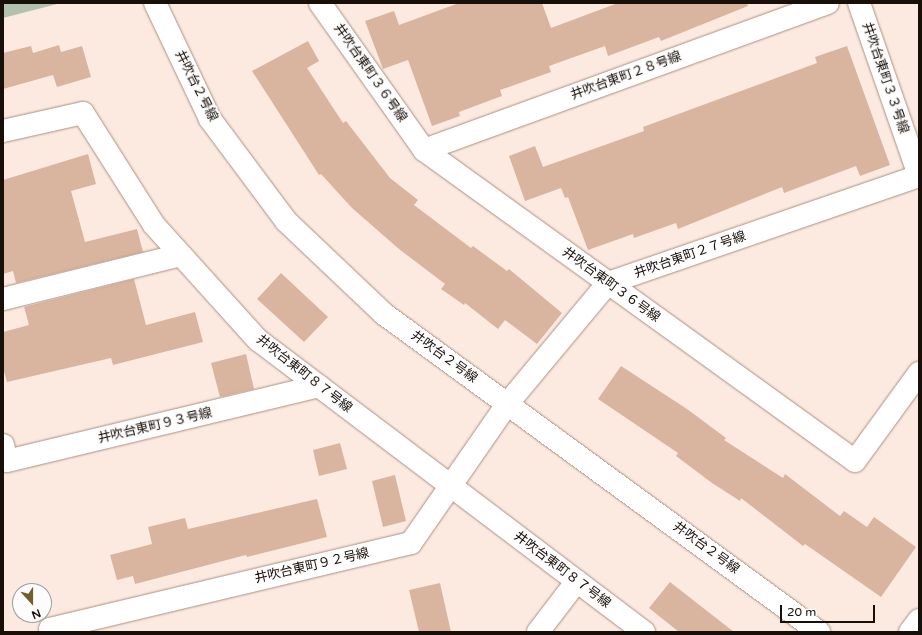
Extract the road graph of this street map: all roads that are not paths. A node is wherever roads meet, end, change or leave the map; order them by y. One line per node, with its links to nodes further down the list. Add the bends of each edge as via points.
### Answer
1 (155, 3): 13 (street, 井吹台２号線, via 210,119 286,221 384,314)
2 (320, 3): 6 (street, 井吹台東町３６号線)
3 (828, 3): 6 (street, 井吹台東町２８号線)
4 (859, 3): 7 (street, 井吹台東町３３号線)
5 (3, 131): 8 (street, 井吹台東町８７号線, via 83,112 154,225)
6 (424, 150): 9 (street, 井吹台東町３６号線)
7 (919, 176): 9 (street, 井吹台東町２７号線)
8 (181, 255): 10 (street); 12 (street, 井吹台東町８７号線, via 258,340)
9 (608, 283): 11 (street, 井吹台東町３６号線, via 855,461); 13 (street)
10 (3, 298)
11 (919, 373)
12 (319, 386): 14 (street, 井吹台東町９３号線, via 7,461); 15 (street, 井吹台東町８７号線)
13 (508, 403): 15 (street, 井吹台東町９２号線); 21 (street, 井吹台２号線)
14 (3, 445)
15 (450, 485): 16 (street, 井吹台東町８７号線); 18 (street, 井吹台東町９２号線, via 411,543 50,629)
16 (577, 581): 19 (street); 20 (street, 井吹台東町８７号線)
17 (919, 620): 22 (street)
18 (51, 632)
19 (538, 632)
20 (644, 632)
21 (819, 632)
22 (910, 632)

